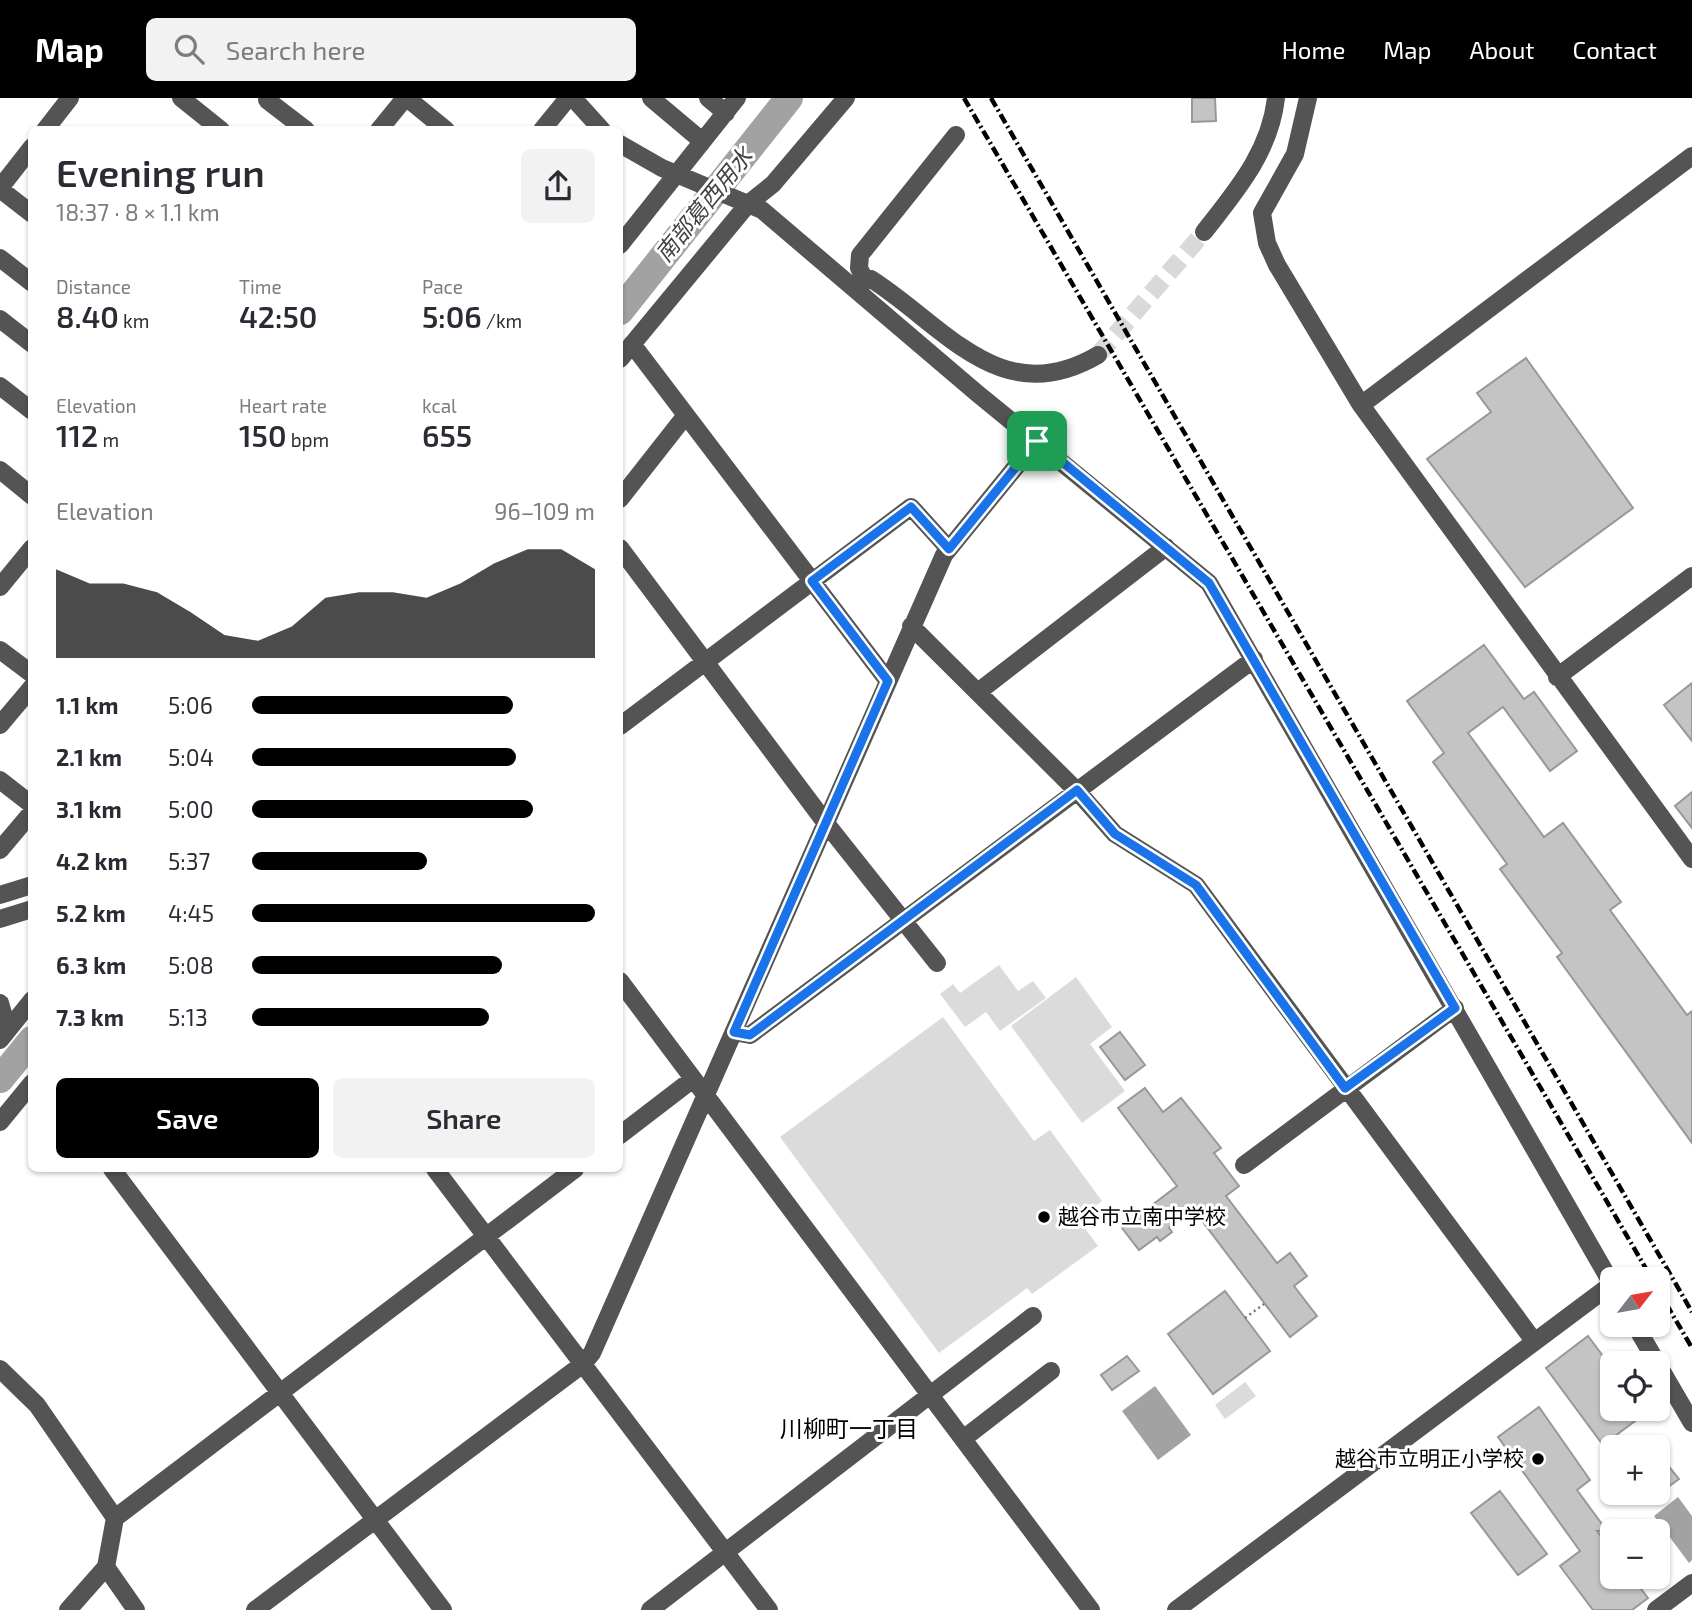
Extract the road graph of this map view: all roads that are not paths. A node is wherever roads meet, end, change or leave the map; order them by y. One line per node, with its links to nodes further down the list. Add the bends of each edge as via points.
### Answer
1 (181, 98): 14 (street)
2 (269, 98): 15 (street)
3 (651, 98): 21 (street)
4 (708, 98): 12 (street)
5 (737, 98): 12 (street)
6 (846, 98): 27 (street, via 773,184)
7 (1276, 98): 29 (street, via 1259,156)
8 (1308, 98): 40 (street, via 1295,154 1262,213 1262,226 1278,265)
9 (404, 99): 16 (street); 17 (street)
10 (575, 100): 18 (street); 19 (street)
11 (58, 110): 13 (street)
12 (726, 113): 21 (street)
13 (66, 126)
14 (216, 126)
15 (301, 126)
16 (382, 126)
17 (441, 126)
18 (546, 126)
19 (598, 126)
20 (956, 135): 33 (street, via 860,255)
21 (702, 141): 25 (street)
22 (623, 146): 25 (street)
23 (1692, 156): 40 (street)
24 (28, 158): 26 (street)
25 (676, 173): 27 (street); 30 (street)
26 (0, 189): 28 (street)
27 (743, 202): 33 (street, via 773,218); 36 (street)
28 (28, 211)
29 (1204, 232)
30 (623, 241)
31 (0, 258): 32 (street)
32 (28, 280)
33 (861, 285): 38 (street, via 870,279 976,359 1002,371 1066,370); 43 (street)
34 (0, 319): 35 (street)
35 (28, 341)
36 (632, 344): 37 (street); 42 (street)
37 (623, 355)
38 (1098, 355)
39 (0, 386): 41 (street)
40 (1361, 405): 59 (street)
41 (28, 408)
42 (686, 415): 45 (street); 52 (street)
43 (1037, 441): 47 (street); 48 (street)
44 (0, 470): 46 (street)
45 (623, 486)
46 (28, 493)
47 (1166, 547): 56 (street, via 1209,583); 62 (street)
48 (949, 549): 52 (street, via 911,507); 54 (street)
49 (623, 552): 57 (street)
50 (28, 553): 53 (street)
51 (1692, 576): 59 (street)
52 (812, 581): 57 (street); 60 (street)
53 (0, 587)
54 (911, 626): 60 (street); 62 (street)
55 (0, 650): 58 (street)
56 (1254, 659): 66 (street); 81 (street)
57 (705, 661): 64 (street); 69 (street)
58 (28, 671)
59 (1557, 677): 71 (street)
60 (888, 681): 69 (street)
61 (28, 692): 63 (street)
62 (978, 692): 66 (street)
63 (0, 724)
64 (623, 724)
65 (0, 780): 67 (street)
66 (1077, 790): 76 (street); 87 (street, via 1115,834 1196,885)
67 (28, 802)
68 (28, 817): 70 (street)
69 (825, 822): 76 (street); 83 (street)
70 (0, 850)
71 (1692, 859)
72 (28, 886): 73 (street)
73 (0, 895)
74 (28, 910): 75 (street)
75 (0, 919)
76 (902, 921): 77 (street); 83 (street, via 750,1035)
77 (937, 963)
78 (623, 985): 85 (street)
79 (0, 1003): 82 (street)
80 (28, 1005): 82 (street)
81 (1455, 1008): 87 (street); 96 (street)
82 (12, 1025): 84 (street)
83 (734, 1032): 88 (street)
84 (0, 1040)
85 (693, 1079): 88 (street); 90 (street)
86 (28, 1088): 89 (street)
87 (1345, 1088): 91 (street); 100 (street)
88 (704, 1094): 101 (street, via 592,1353); 105 (street)
89 (0, 1122)
90 (623, 1133)
91 (1244, 1165)
92 (114, 1172): 104 (street)
93 (437, 1172): 95 (street)
94 (571, 1172): 95 (street)
95 (486, 1237): 101 (street); 104 (street)
96 (1602, 1267)
97 (1600, 1293): 100 (street)
98 (1033, 1316): 105 (street)
99 (1642, 1337): 106 (street)
100 (1534, 1341): 120 (street)
101 (583, 1364): 109 (street); 110 (street)
102 (0, 1369): 108 (street, via 37,1405)
103 (1051, 1371): 107 (street)
104 (278, 1392): 108 (street); 109 (street)
105 (929, 1394): 107 (street); 110 (street)
106 (1692, 1423)
107 (963, 1439): 119 (street)
108 (115, 1518): 111 (street)
109 (375, 1521): 115 (street); 116 (street)
110 (726, 1553): 117 (street); 118 (street)
111 (106, 1567): 113 (street); 114 (street)
112 (1692, 1583): 121 (street)
113 (68, 1610)
114 (136, 1610)
115 (255, 1610)
116 (443, 1610)
117 (650, 1610)
118 (769, 1610)
119 (1091, 1610)
120 (1176, 1610)
121 (1656, 1610)

